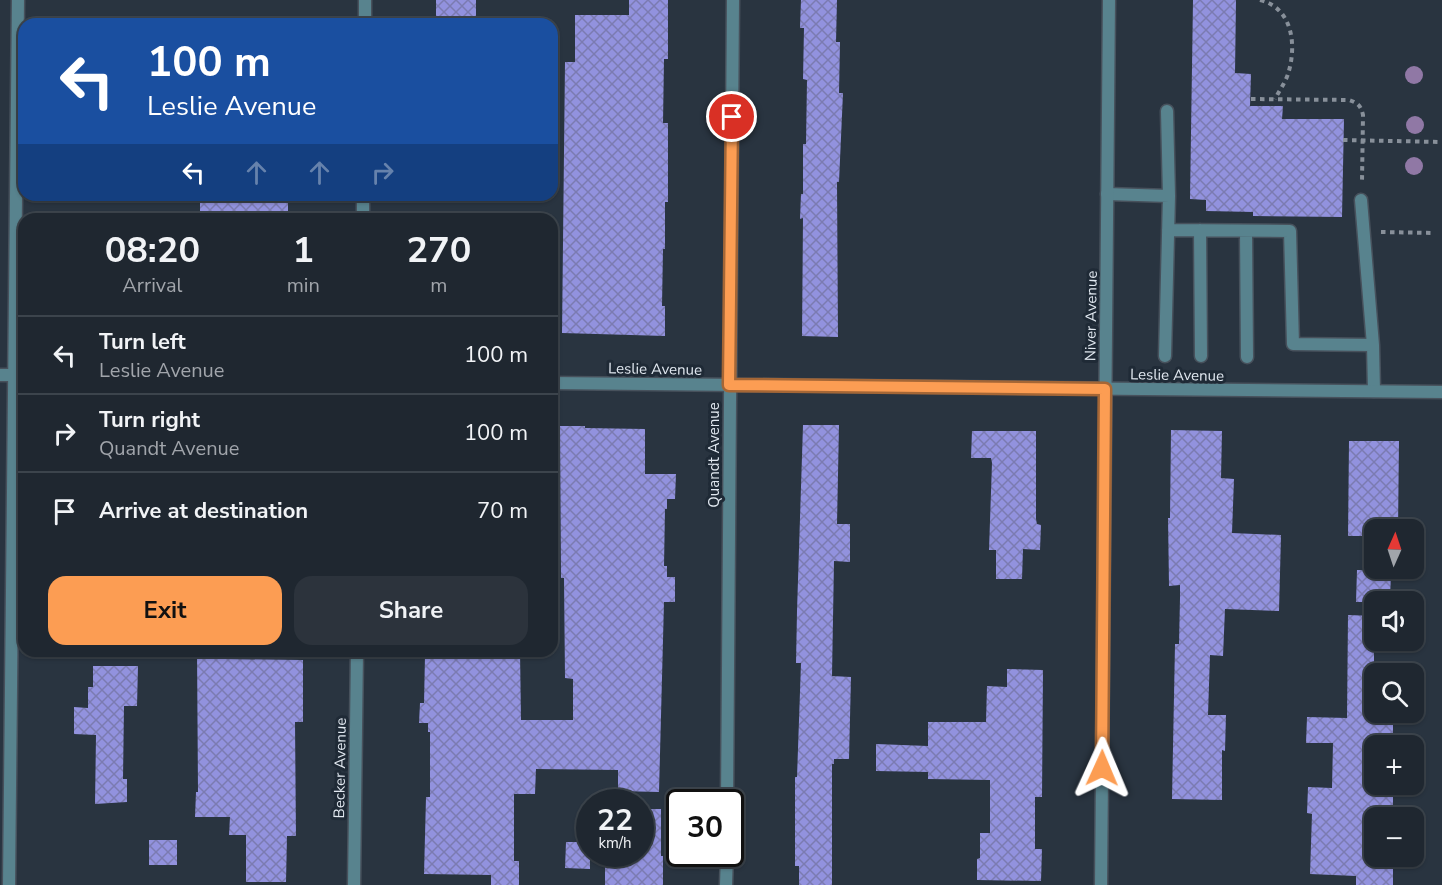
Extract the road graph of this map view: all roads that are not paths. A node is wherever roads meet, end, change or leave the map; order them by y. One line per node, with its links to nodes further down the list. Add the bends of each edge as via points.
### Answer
1 (18, 0): 5 (street)
2 (365, 0): 6 (street)
3 (733, 0): 21 (street, Quandt Avenue)
4 (1109, 0): 8 (street, Niver Avenue)
5 (18, 18)
6 (365, 18)
7 (1167, 111): 9 (street)
8 (1107, 194): 9 (street); 22 (street, Niver Avenue)
9 (1169, 196): 11 (street)
10 (1361, 200): 14 (street)
11 (1168, 230): 12 (street); 15 (street)
12 (1200, 230): 13 (street); 16 (street)
13 (1246, 231): 14 (street, via 1290,231 1293,344); 17 (street)
14 (1373, 345): 23 (street)
15 (1165, 356)
16 (1201, 356)
17 (1247, 357)
18 (0, 375): 19 (street)
19 (18, 375)
20 (558, 383): 21 (street, Leslie Avenue)
21 (729, 385): 22 (street, Leslie Avenue); 27 (street, Quandt Avenue)
22 (1105, 389): 23 (street, Leslie Avenue); 32 (street, Niver Avenue)
23 (1374, 391): 24 (street, Leslie Avenue)
24 (1442, 392)
25 (18, 426): 29 (street)
26 (357, 657): 30 (street, Becker Avenue)
27 (727, 789)
28 (727, 867): 31 (street)
29 (9, 885)
30 (354, 885)
31 (726, 885)
32 (1101, 885)

